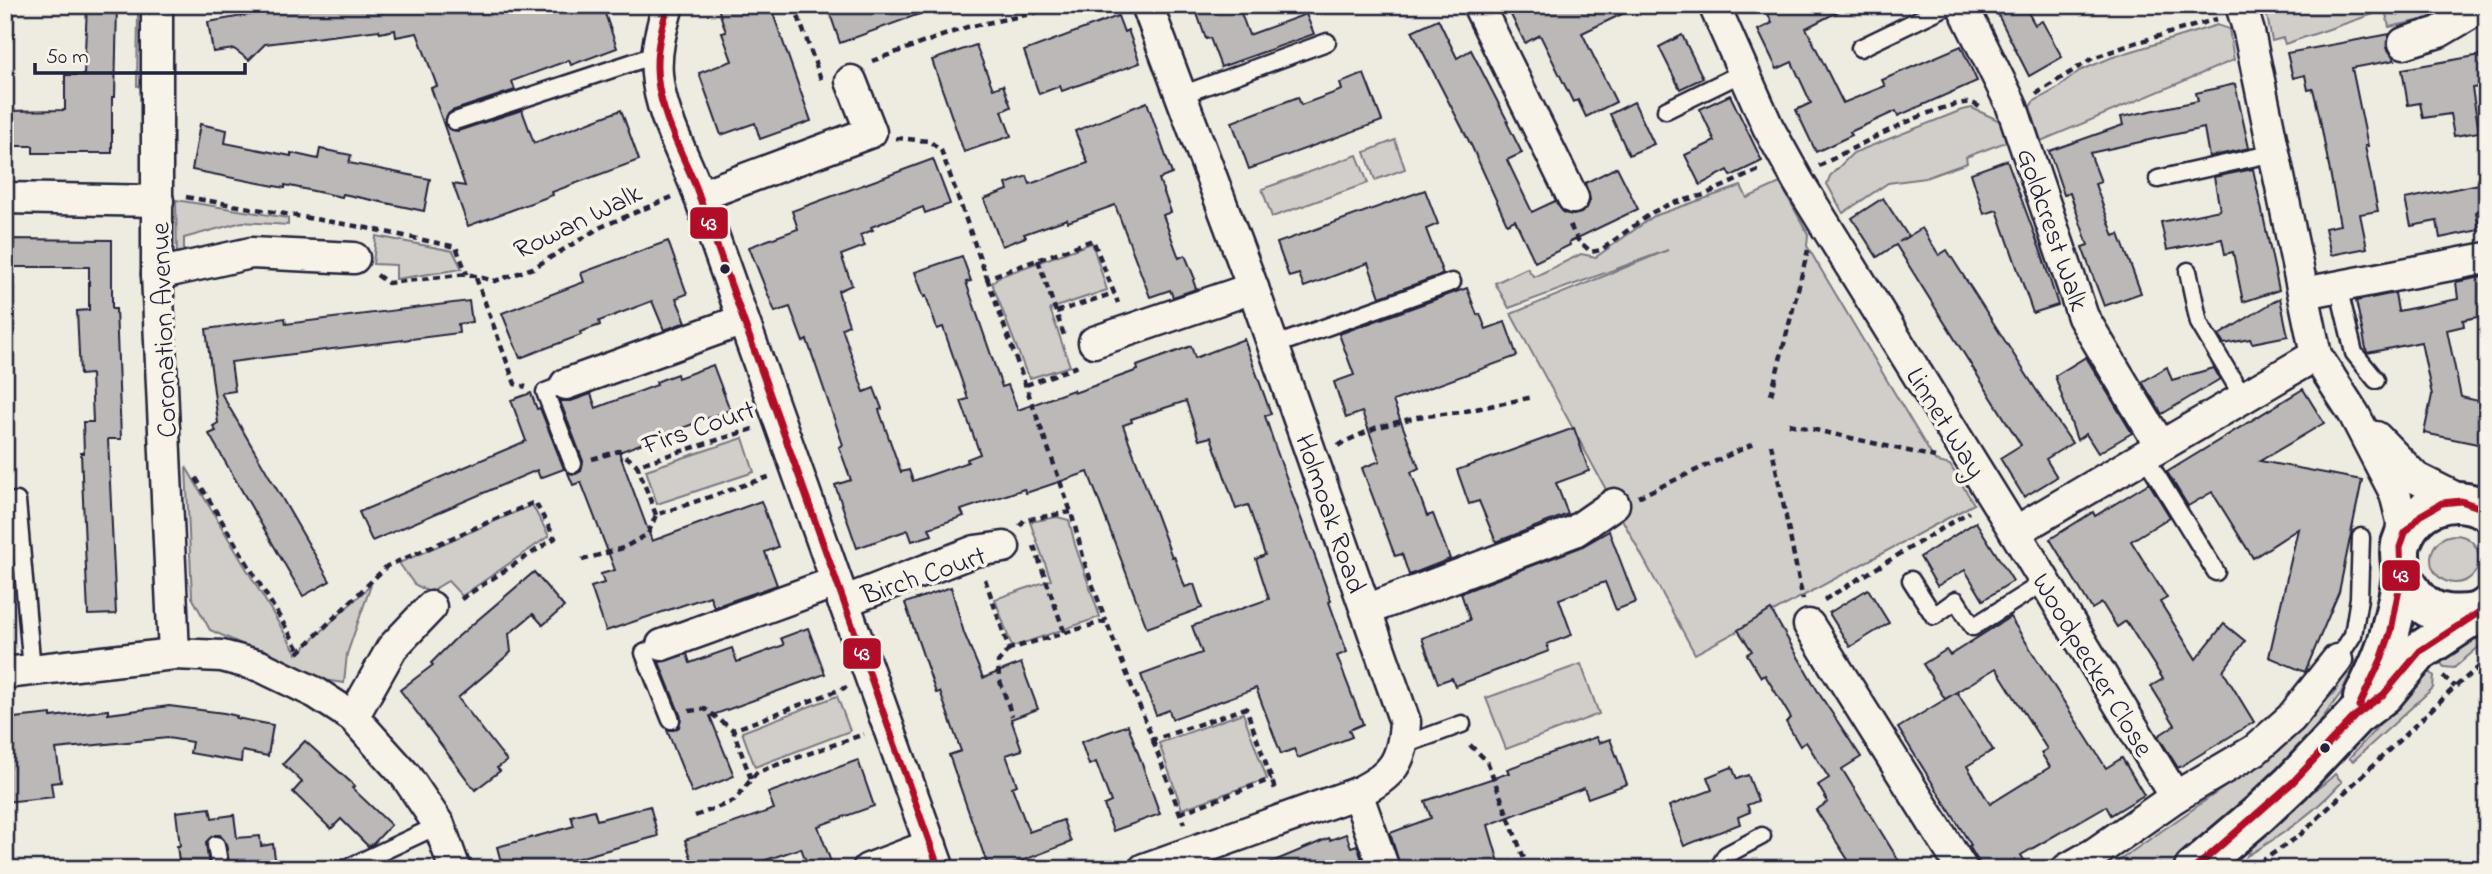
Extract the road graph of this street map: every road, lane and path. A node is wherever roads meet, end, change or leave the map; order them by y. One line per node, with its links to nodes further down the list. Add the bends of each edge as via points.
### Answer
1 (157, 5): 27 (street, Coronation Avenue)
2 (668, 5): 15 (street)
3 (794, 5): 18 (path)
4 (1058, 5): 17 (path, via 967,27)
5 (1147, 5): 19 (street, Holmoak Road)
6 (1478, 5): 29 (street)
7 (1714, 5): 16 (street, Linnet Way)
8 (1949, 5): 14 (lane)
9 (1962, 5): 62 (street, Goldcrest Walk, via 2011,104 2083,317)
10 (2241, 5): 23 (street)
11 (2485, 5): 13 (street, via 2439,32)
12 (1327, 42): 19 (lane)
13 (2404, 43)
14 (1860, 48)
15 (658, 54): 21 (lane); 26 (street, via 663,105)
16 (1744, 72): 20 (lane); 24 (street, Linnet Way)
17 (845, 77): 18 (path); 18 (path); 22 (street)
18 (821, 79)
19 (1181, 95): 41 (street, Holmoak Road)
20 (1667, 110)
21 (455, 121)
22 (872, 132): 26 (street); 38 (path, via 929,141 941,150)
23 (2274, 153): 25 (lane); 43 (street)
24 (1787, 160): 29 (path, via 1704,195 1670,204 1591,252 1568,221); 30 (street, Linnet Way)
25 (2158, 179)
26 (697, 191): 37 (path, Rowan Walk, via 601,227 533,268 495,281); 45 (street)
27 (158, 197): 28 (street); 35 (street, Coronation Avenue); 36 (path, via 367,228 456,247)
28 (5, 198)
29 (1573, 198)
30 (1818, 214): 54 (path); 66 (street, Linnet Way)
31 (354, 258): 35 (street, via 251,253); 36 (path, via 388,283)
32 (2487, 258): 40 (street)
33 (1038, 260): 38 (path); 42 (path, via 1093,240); 44 (path)
34 (2188, 271): 56 (lane, via 2199,323)
35 (158, 274): 95 (street, Coronation Avenue)
36 (467, 274): 37 (path)
37 (475, 278): 53 (path, via 515,384)
38 (987, 278): 52 (path)
39 (1452, 282): 47 (lane)
40 (2338, 286): 43 (street); 51 (lane, via 2354,353)
41 (1254, 288): 46 (street); 47 (street, Holmoak Road)
42 (1114, 293): 44 (path); 46 (path)
43 (2304, 293): 49 (street)
44 (1056, 312): 48 (path)
45 (743, 320): 53 (street); 58 (street)
46 (1128, 330): 48 (street)
47 (1273, 346): 64 (street, Holmoak Road)
48 (1078, 348): 50 (path); 50 (path, via 1094,360)
49 (2316, 355): 56 (street); 57 (street)
50 (1076, 367): 52 (path)
51 (2376, 380)
52 (1026, 385): 73 (path)
53 (556, 388): 63 (lane)
54 (1771, 395)
55 (1533, 397): 64 (path, via 1396,422 1344,442)
56 (2243, 397): 62 (street)
57 (2354, 414): 72 (street, via 2416,478); 80 (street, via 2395,493 2402,521)
58 (779, 422): 65 (path, Firs Court); 67 (street)
59 (1789, 424): 66 (path)
60 (1753, 444): 71 (path, via 1645,495)
61 (1771, 444): 89 (path)
62 (2152, 450): 76 (street); 82 (lane)
63 (573, 464): 65 (path, via 619,451)
64 (1315, 464): 87 (street, Holmoak Road)
65 (637, 465): 74 (path, Firs Court)
66 (1974, 466): 69 (street, Linnet Way)
67 (795, 468): 74 (path); 85 (street)
68 (192, 473): 94 (path)
69 (1993, 497): 76 (street, Linnet Way); 89 (path)
70 (5, 502): 98 (lane, via 17,501)
71 (1614, 504): 87 (street, via 1575,531)
72 (2477, 504): 80 (street, via 2443,503 2418,515 2410,525)
73 (1071, 512): 75 (path); 90 (path)
74 (656, 515): 81 (path, via 648,534 623,548)
75 (1024, 520): 78 (path); 78 (path)
76 (2015, 531): 84 (street, Woodpecker Close)
77 (2361, 537): 96 (lane, via 2353,635)
78 (1002, 544): 85 (street, Birch Court); 93 (path)
79 (1033, 545): 91 (path)
80 (2401, 559): 88 (street, via 2412,594 2421,604 2456,616); 104 (street, via 2382,660)
81 (582, 560)
82 (2216, 572)
83 (1911, 580): 84 (lane, via 1934,616 1956,600 1973,627)
84 (2044, 582): 113 (street, Woodpecker Close)
85 (839, 592): 92 (street, Birch Court); 100 (street)
86 (431, 607): 94 (path, via 460,600 555,538 535,502 387,566); 101 (street, via 392,648)
87 (1366, 610): 109 (street, Holmoak Road, via 1405,722)
88 (2481, 610): 104 (street, via 2420,651 2384,694)
89 (1807, 618): 130 (street)
90 (1106, 621): 91 (path); 108 (path)
91 (1065, 634): 93 (path)
92 (662, 645): 102 (lane, via 644,653)
93 (1009, 649): 103 (path, via 998,662 998,670)
94 (300, 651): 99 (path)
95 (174, 654): 98 (street); 99 (street, via 222,656)
96 (2337, 660): 113 (street, via 2291,718 2255,750)
97 (2487, 660): 133 (path, via 2299,836)
98 (19, 671)
99 (277, 674): 101 (street)
100 (870, 678): 105 (street); 107 (path)
101 (353, 716): 117 (street, via 406,776)
102 (670, 716): 107 (path, via 705,709)
103 (1012, 716)
104 (2355, 716): 132 (street, via 2268,807)
105 (887, 725): 110 (path, via 757,772); 121 (street)
106 (1457, 726): 109 (lane); 128 (path, via 1487,761)
107 (733, 730): 110 (path)
108 (1153, 740): 111 (path, via 1246,708); 114 (path)
109 (1404, 745): 112 (street, via 1394,766)
110 (751, 779): 115 (path, via 734,801)
111 (1272, 779): 114 (path); 116 (path)
112 (1357, 793): 116 (street); 127 (street)
113 (2175, 797): 131 (street)
114 (1180, 813): 120 (path)
115 (695, 816)
116 (1286, 819): 120 (street)
117 (439, 825): 123 (lane); 124 (street)
118 (1762, 835): 129 (lane, via 1726,855)
119 (216, 845): 122 (lane)
120 (1193, 852): 126 (street)
121 (935, 857): 125 (street)
122 (220, 869)
123 (345, 869)
124 (455, 869)
125 (867, 869)
126 (1144, 869)
127 (1384, 869)
128 (1528, 869)
129 (1718, 869)
130 (1962, 869)
131 (2067, 869)
132 (2193, 869)
133 (2250, 869)

